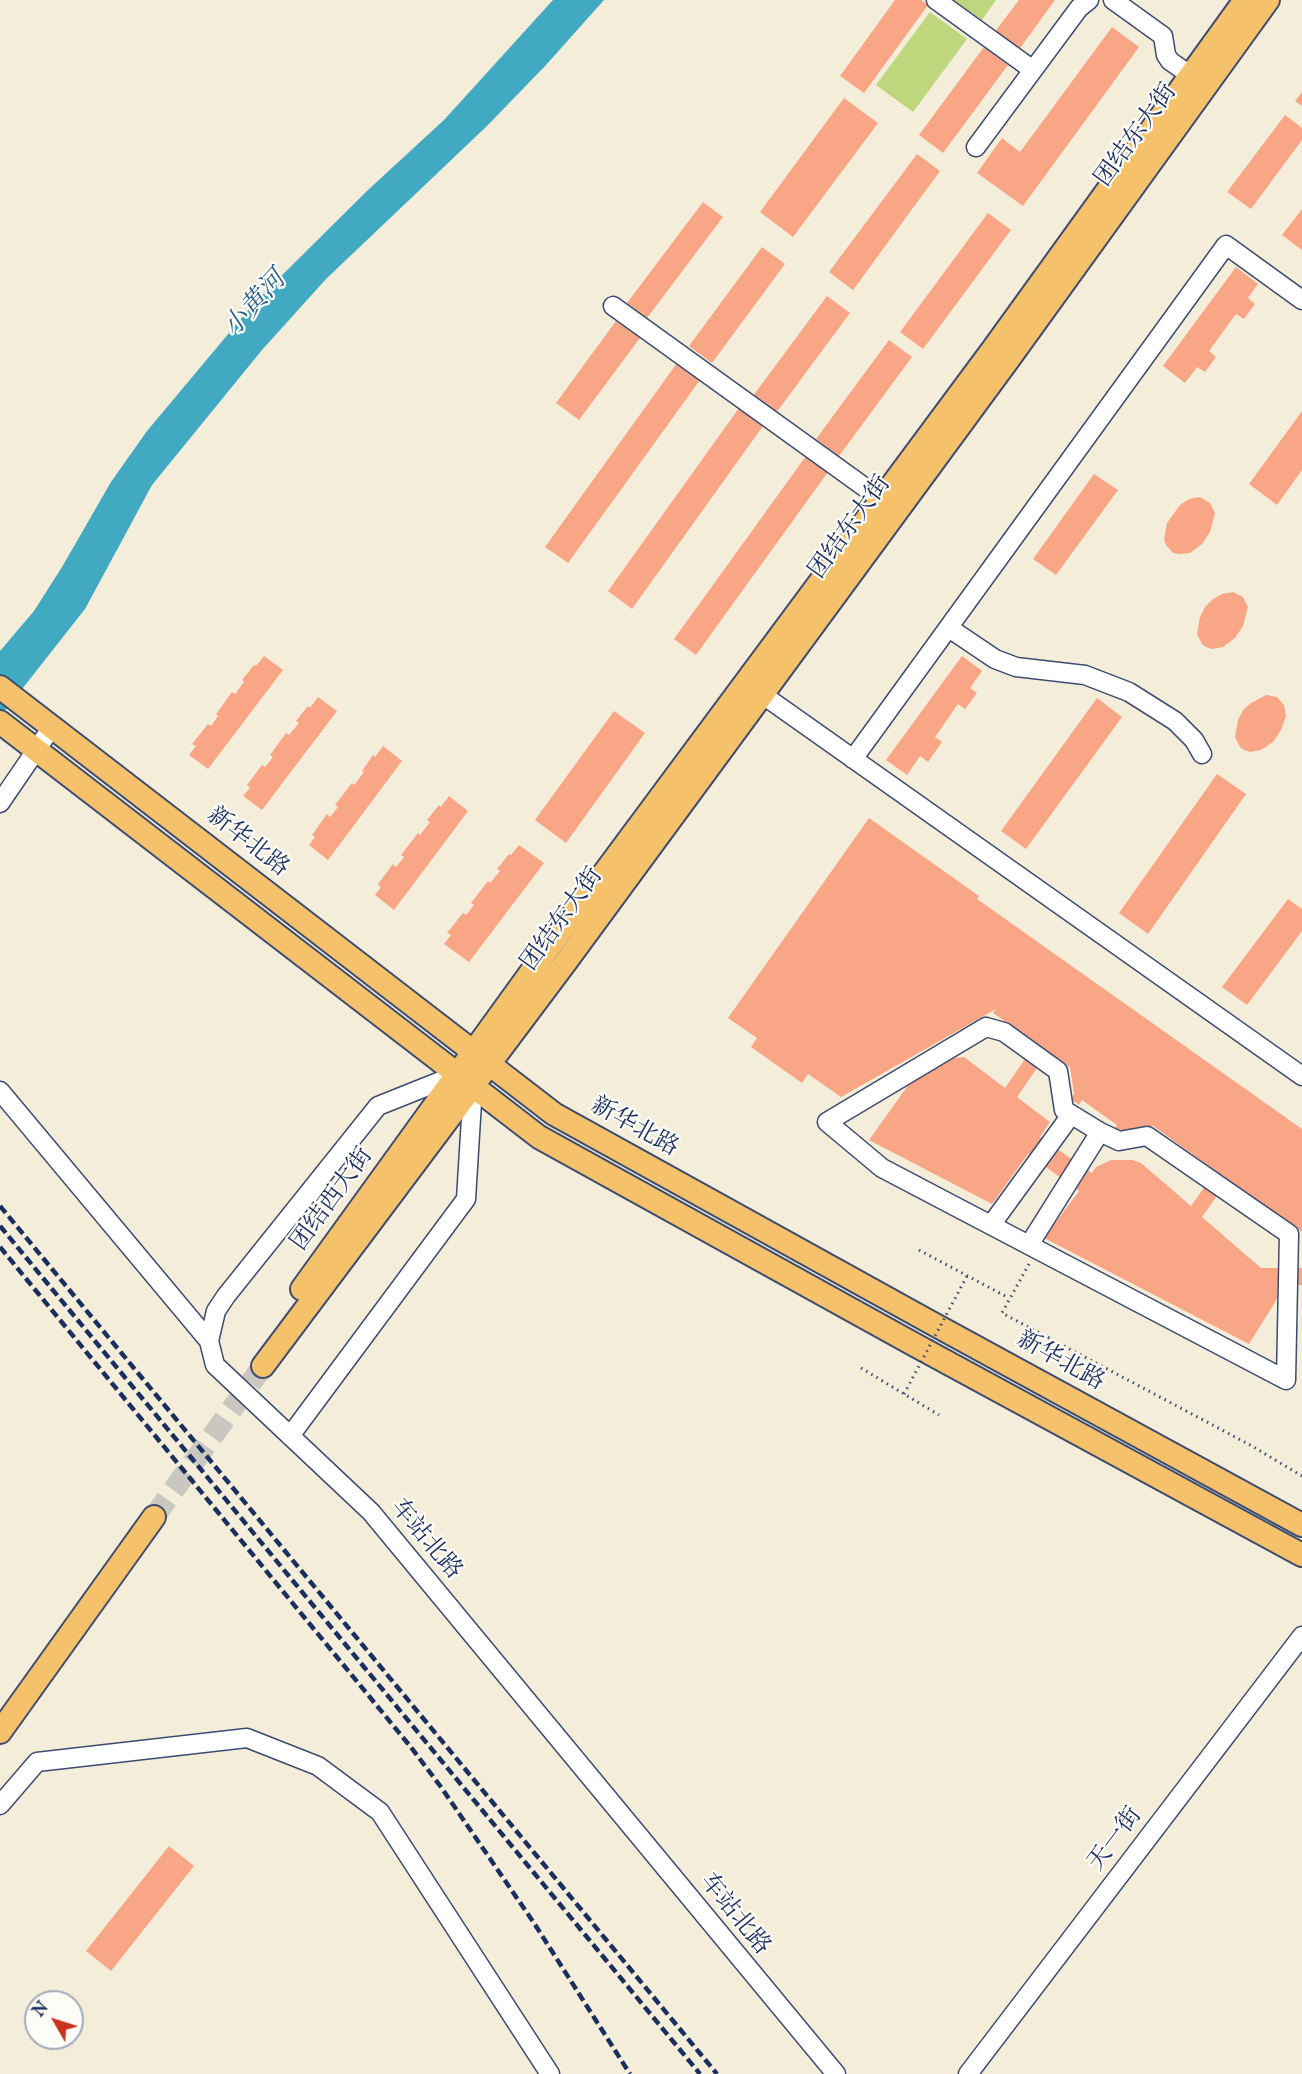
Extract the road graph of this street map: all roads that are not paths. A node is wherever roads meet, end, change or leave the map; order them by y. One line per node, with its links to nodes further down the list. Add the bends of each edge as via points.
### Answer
1 (936, 0): 6 (street)
2 (1089, 0): 6 (street)
3 (1113, 0): 7 (street, via 1163,36 1170,61)
4 (1245, 0): 7 (main road, 团结东大街)
5 (1268, 0): 14 (main road, 团结东大街)
6 (1033, 70): 8 (street)
7 (1190, 75): 11 (main road, 团结东大街)
8 (976, 147)
9 (1302, 300): 12 (street, via 1226,245)
10 (613, 306): 11 (street)
11 (881, 499): 21 (main road, 团结东大街)
12 (949, 627): 18 (street, via 995,659 1016,667 1085,675 1128,692 1175,721); 19 (street)
13 (0, 687): 16 (main road, 新华北路)
14 (763, 695): 19 (street); 21 (main road, 团结东大街)
15 (2, 723): 17 (main road)
16 (52, 727): 17 (street); 21 (main road, 新华北路)
17 (36, 749): 20 (street); 23 (main road)
18 (1202, 754)
19 (853, 759): 22 (street)
20 (0, 803)
21 (482, 1058): 23 (main road, 团结东大街); 32 (main road, 新华北路, via 554,1114)
22 (1302, 1076)
23 (466, 1080): 29 (street, via 378,1106 226,1296 216,1311); 30 (main road, 团结西大街); 31 (street, via 466,1199); 33 (main road, via 539,1137)
24 (0, 1091): 29 (street)
25 (1071, 1115): 26 (street); 27 (street); 27 (street, via 1064,1110 1058,1071 1004,1032 986,1027 827,1122 882,1168)
26 (1100, 1132): 28 (street); 28 (street, via 1119,1141 1147,1136 1289,1234 1286,1380)
27 (991, 1225): 28 (street)
28 (1033, 1247)
29 (209, 1341): 31 (street, 车站北路, via 215,1365)
30 (257, 1362)
31 (290, 1436): 39 (street, 车站北路, via 371,1512)
32 (1302, 1525)
33 (1302, 1555)
34 (1302, 1636): 40 (street, 天一街)
35 (0, 1706): 36 (main road, via 149,1512)
36 (0, 1732)
37 (0, 1805): 38 (street, via 37,1762 248,1737 318,1766 380,1812)
38 (550, 2074)
39 (836, 2074)
40 (968, 2074)

